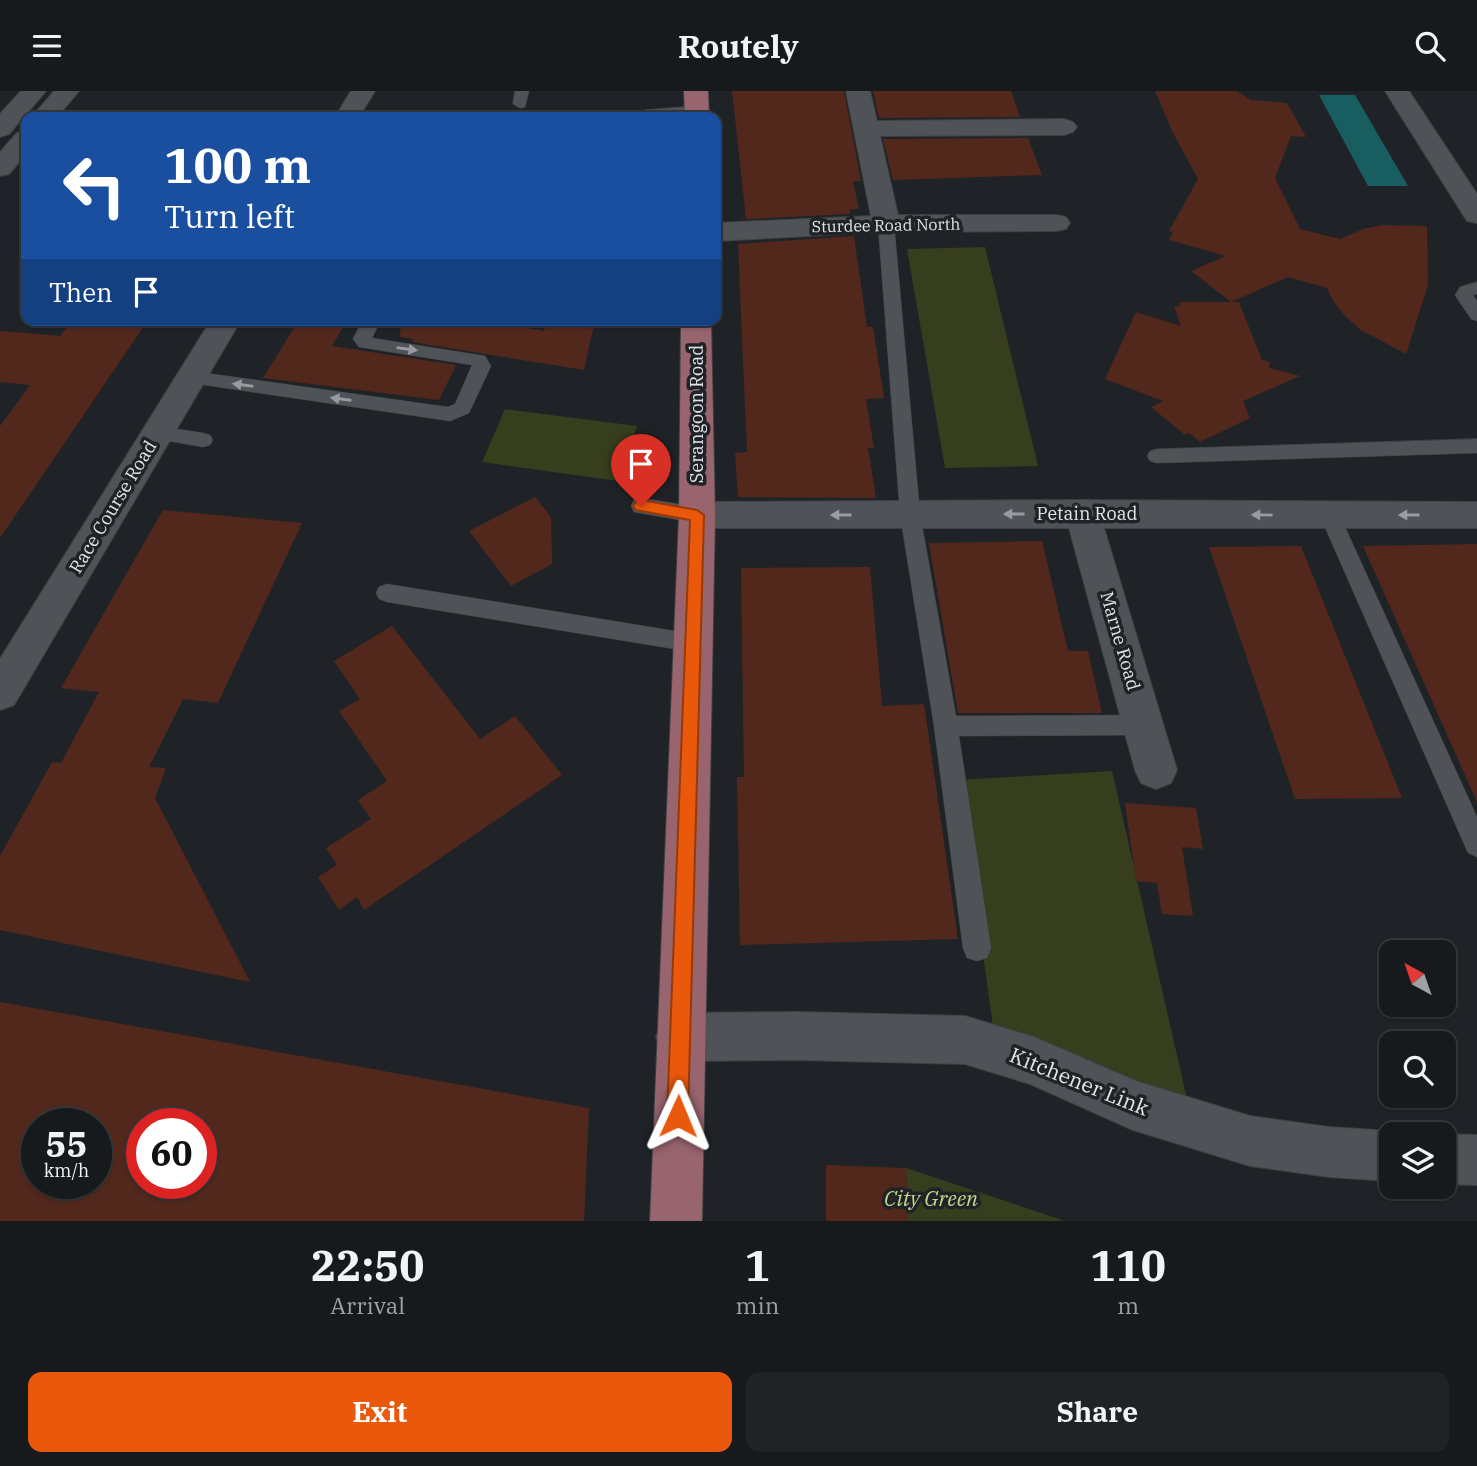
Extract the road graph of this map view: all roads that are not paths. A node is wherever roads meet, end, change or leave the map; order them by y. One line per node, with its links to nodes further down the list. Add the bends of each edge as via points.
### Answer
1 (34, 91): 11 (street)
2 (67, 91): 7 (street)
3 (363, 91): 8 (street)
4 (858, 91): 12 (street)
5 (1397, 91): 15 (street)
6 (696, 106): 9 (lane)
7 (48, 112)
8 (351, 112)
9 (658, 112)
10 (1064, 127): 12 (street)
11 (0, 129)
12 (865, 129): 16 (street)
13 (21, 144): 14 (street)
14 (0, 168)
15 (1477, 215)
16 (886, 223): 17 (street, Sturdee Road North); 18 (street, Sturdee Road North); 32 (lane)
17 (1056, 223)
18 (721, 232)
19 (1477, 288): 20 (lane, via 1464,295)
20 (1477, 315)
21 (222, 326): 24 (street, Race Course Road)
22 (369, 326): 24 (lane, one-way to 24, via 362,338 365,343 478,359 482,366 462,408 450,414)
23 (696, 326): 31 (main road, Serangoon Road)
24 (191, 377): 25 (street, Race Course Road)
25 (158, 433): 26 (lane); 37 (street, Race Course Road)
26 (203, 440)
27 (1477, 446): 28 (lane)
28 (1157, 456)
29 (641, 506): 31 (lane)
30 (1082, 513): 32 (street, Petain Road, one-way to 32); 34 (street, Petain Road, one-way to 30); 38 (street, Marne Road)
31 (697, 515): 32 (street, Petain Road, one-way to 31); 36 (main road, Serangoon Road)
32 (910, 515): 39 (lane)
33 (1477, 515): 34 (street, Petain Road, one-way to 34)
34 (1330, 516): 41 (lane)
35 (387, 593): 36 (lane)
36 (693, 643): 43 (main road, Serangoon Road)
37 (0, 693)
38 (1143, 725): 39 (lane); 40 (street, Marne Road)
39 (946, 726): 42 (lane)
40 (1156, 770)
41 (1477, 845)
42 (977, 948)
43 (680, 1037): 44 (street, Kitchener Link, via 965,1040 1034,1061 1133,1105 1250,1141); 47 (main road, Serangoon Road)
44 (1379, 1155)
45 (1456, 1159): 46 (street)
46 (1477, 1160)
47 (676, 1221)

